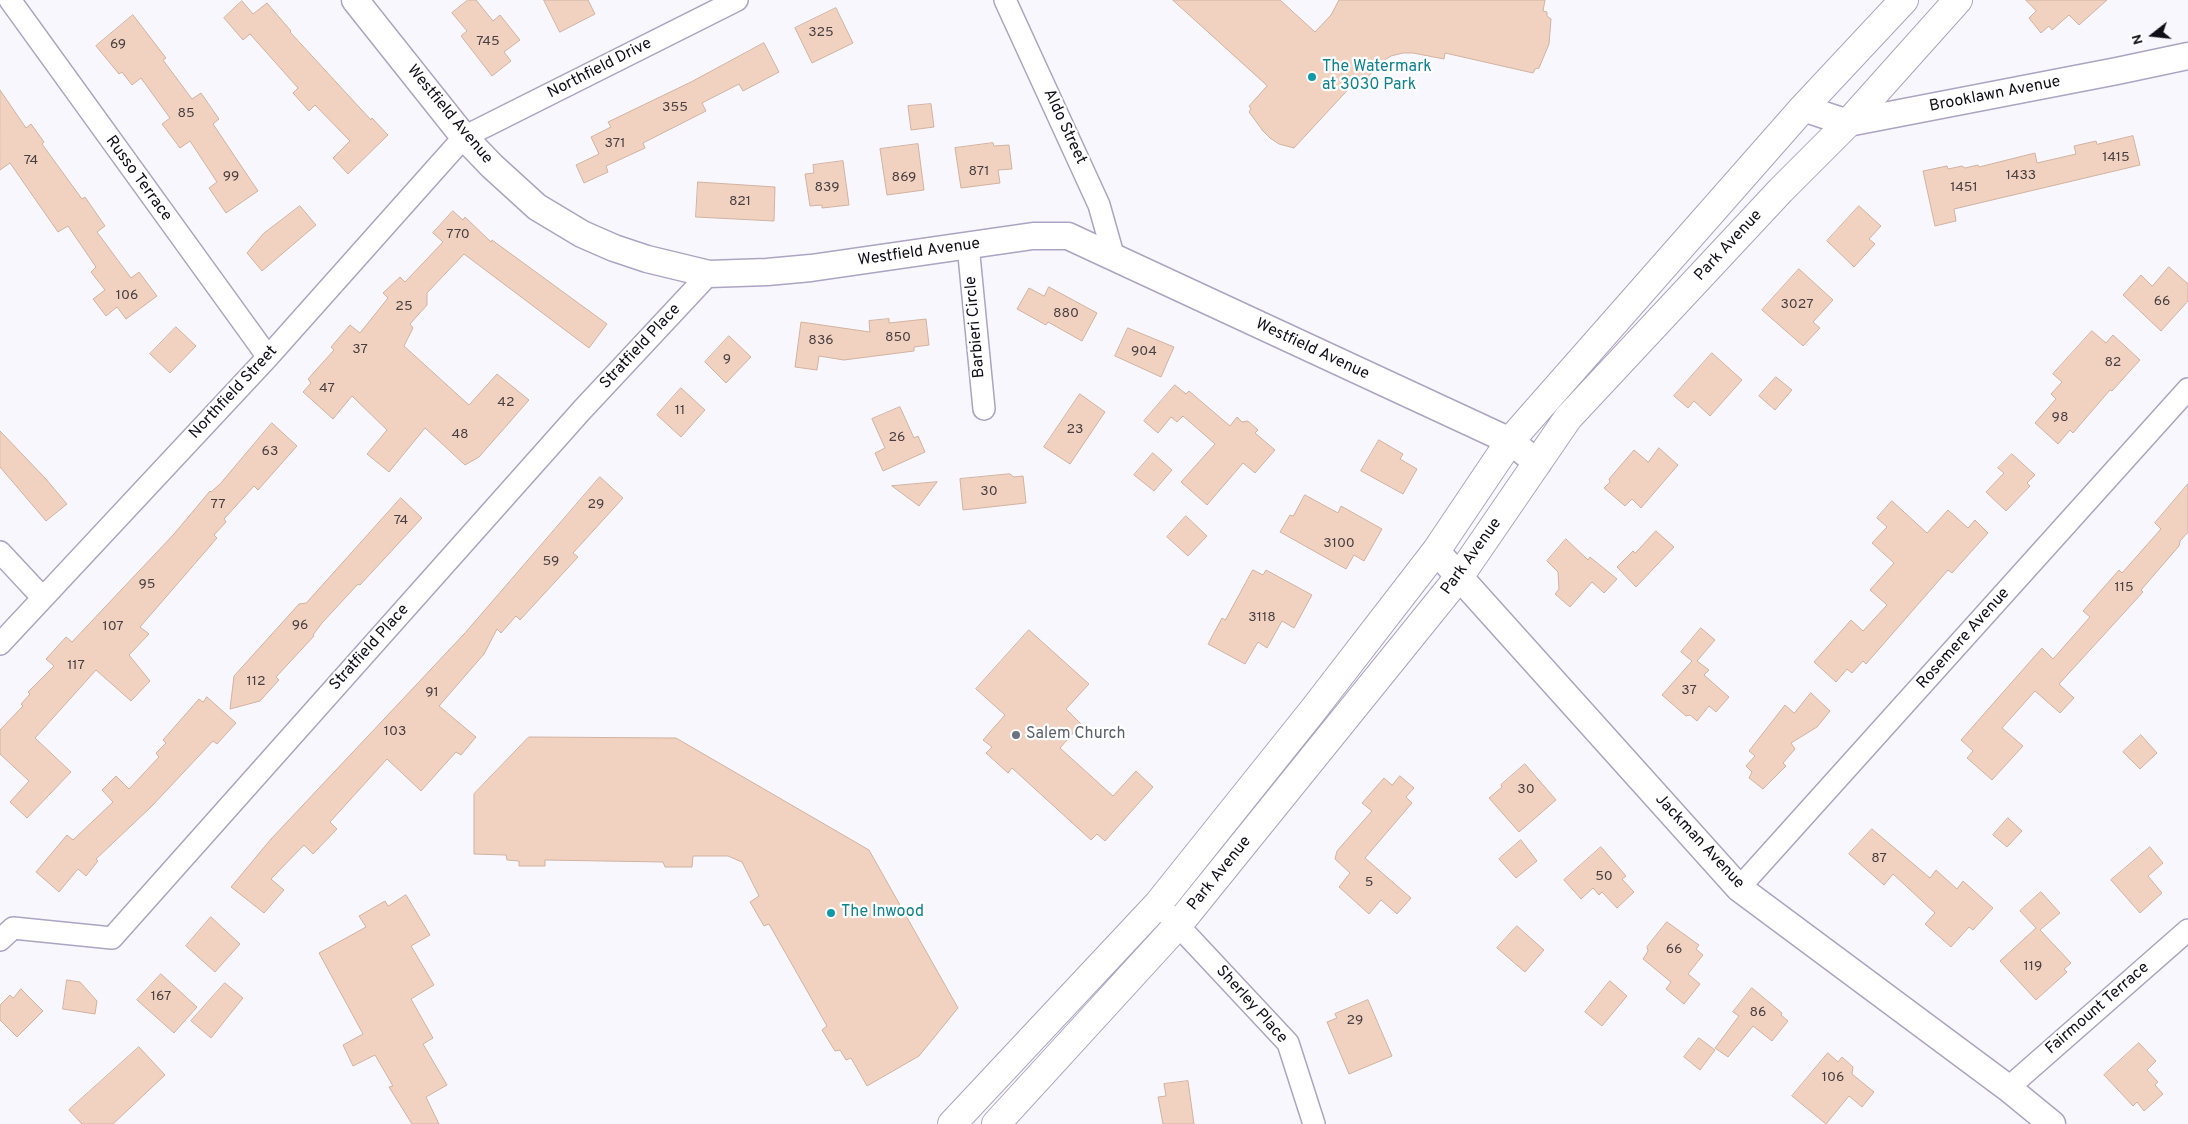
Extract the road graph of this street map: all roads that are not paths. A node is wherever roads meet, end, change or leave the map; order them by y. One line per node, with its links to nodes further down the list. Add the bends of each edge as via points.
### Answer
1 (10, 0): 14 (street, Russo Terrace)
2 (355, 0): 10 (street, Westfield Avenue)
3 (737, 0): 10 (street, Northfield Drive)
4 (1005, 0): 12 (street, Aldo Street, via 1099,205)
5 (1904, 0): 8 (main road, Park Avenue)
6 (1958, 0): 9 (main road, Park Avenue)
7 (2188, 56): 9 (street, Brooklawn Avenue)
8 (1803, 108): 9 (street, Brooklawn Avenue); 17 (main road, Park Avenue)
9 (1848, 123): 18 (main road, Park Avenue, via 1568,418)
10 (464, 137): 13 (street, Westfield Avenue, via 537,207 582,234 647,259); 14 (street, Northfield Street)
11 (968, 245): 12 (street, Westfield Avenue, via 1033,236 1068,236); 13 (street, Westfield Avenue, via 811,268); 16 (street, Barbieri Circle)
12 (1114, 258): 17 (street, Westfield Avenue)
13 (709, 274): 28 (street, Stratfield Place, via 582,410 112,938 13,928)
14 (268, 357): 22 (street, Northfield Street)
15 (2188, 389): 24 (street, Rosemere Avenue)
16 (984, 409)
17 (1510, 441): 18 (street, Westfield Avenue); 19 (main road, Park Avenue)
18 (1538, 463): 21 (main road, Park Avenue)
19 (1436, 551): 21 (street, Jackman Avenue); 25 (main road, Park Avenue)
20 (0, 552): 22 (street)
21 (1459, 577): 24 (street, Jackman Avenue); 26 (main road, Park Avenue)
22 (42, 597): 23 (street, Northfield Street)
23 (0, 644)
24 (1739, 888): 29 (street, Jackman Avenue)
25 (1158, 904): 26 (street, Sherley Place); 30 (main road, Park Avenue)
26 (1178, 926): 31 (main road, Park Avenue); 32 (street, Sherley Place, via 1288,1043)
27 (2188, 930): 29 (street, Fairmount Terrace)
28 (0, 940)
29 (2008, 1088): 33 (street, Jackman Avenue)
30 (952, 1124)
31 (996, 1124)
32 (1314, 1124)
33 (2052, 1124)

